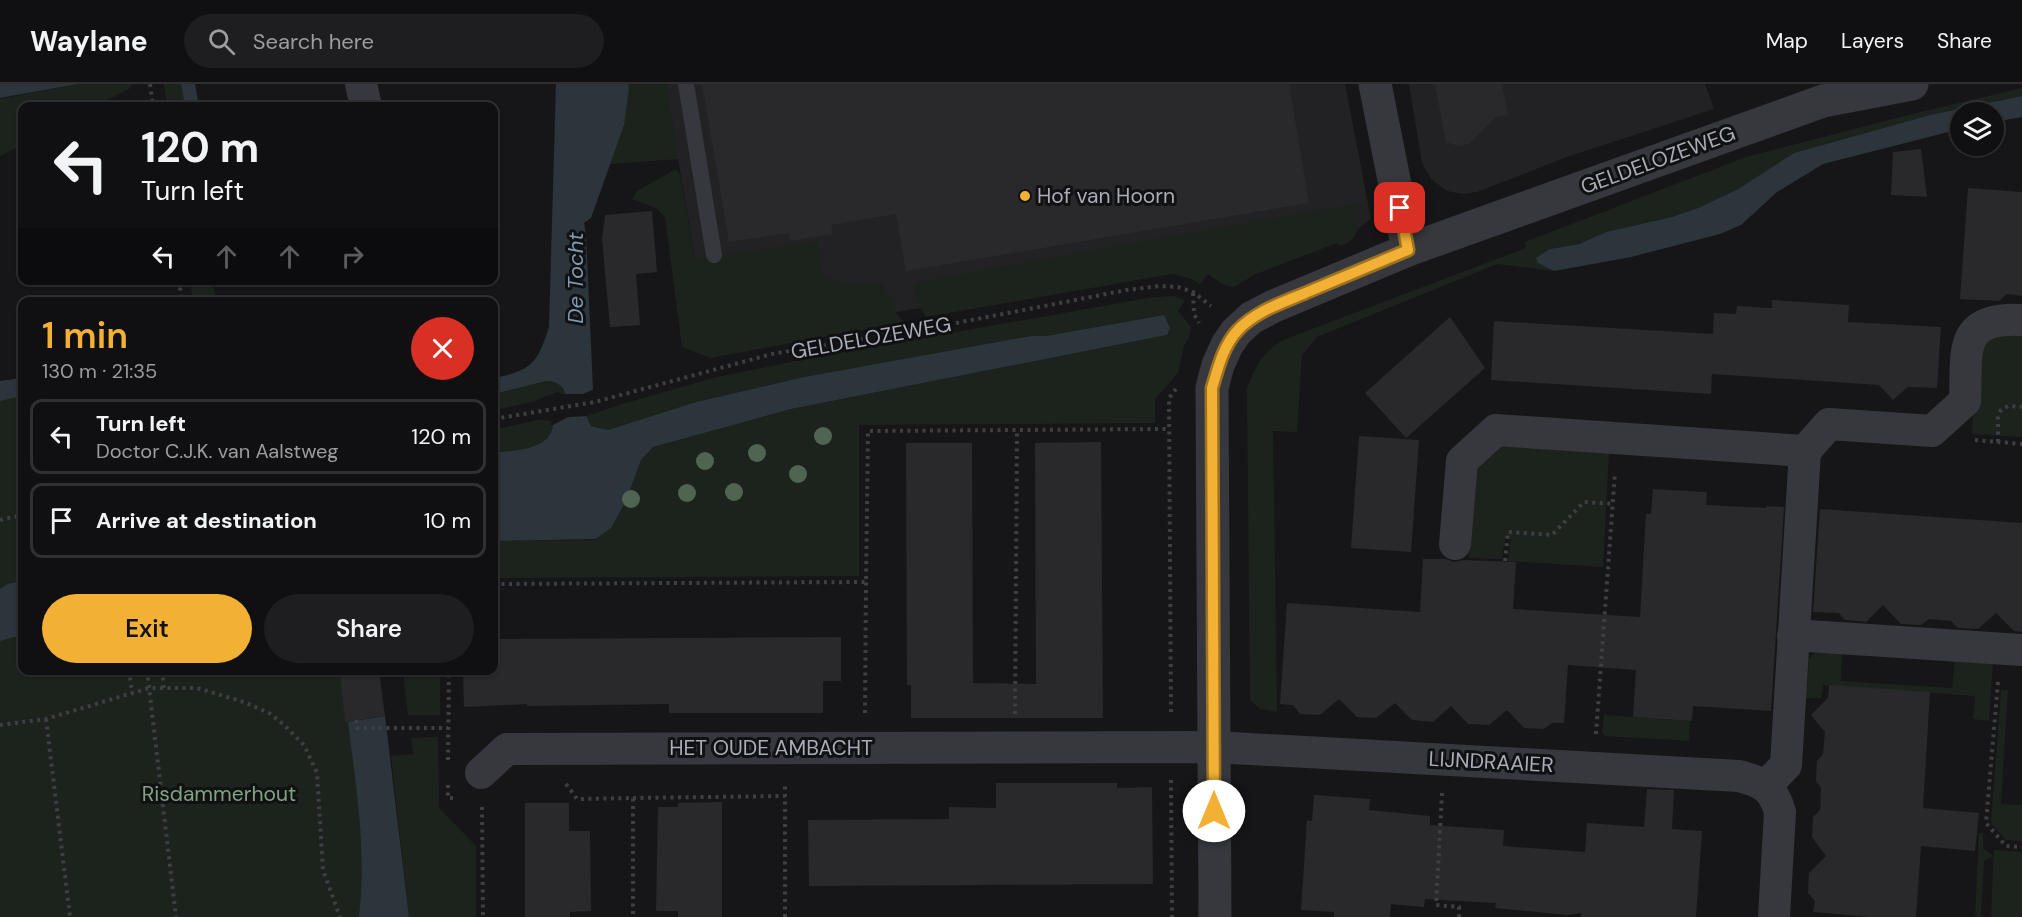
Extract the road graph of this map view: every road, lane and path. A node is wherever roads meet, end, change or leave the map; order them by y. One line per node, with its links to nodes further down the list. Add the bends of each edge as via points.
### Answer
1 (150, 84): 6 (path)
2 (361, 84): 7 (street)
3 (686, 84): 9 (lane)
4 (1375, 84): 8 (street)
5 (1912, 84): 8 (street, GELDELOZEWEG, via 1823,101)
6 (152, 102)
7 (365, 102)
8 (1408, 250): 13 (street, GELDELOZEWEG, via 1274,306 1251,318)
9 (714, 255)
10 (1193, 292): 12 (path); 13 (path, GELDELOZEWEG); 16 (path, GELDELOZEWEG, via 1160,286 1127,290 772,354 595,402)
11 (2022, 320): 21 (street, via 2000,319 1977,329 1967,342 1965,401 1932,431 1829,424)
12 (1197, 332)
13 (1236, 332): 43 (street, via 1218,365 1212,388)
14 (1179, 385): 17 (path, via 1169,398)
15 (2022, 407): 20 (path, via 2001,410)
16 (498, 418)
17 (1169, 429): 18 (path); 42 (path)
18 (1017, 430): 27 (path, via 868,431); 46 (path)
19 (1618, 439): 21 (street); 22 (path); 25 (street, via 1496,430 1461,461)
20 (1998, 442)
21 (1805, 451): 29 (street)
22 (1613, 504): 26 (path, via 1584,502 1552,535 1508,532); 49 (path)
23 (18, 516): 24 (path)
24 (0, 520)
25 (1455, 544)
26 (1505, 561)
27 (866, 582): 28 (path); 45 (path)
28 (498, 584)
29 (1793, 635): 30 (street); 53 (street, via 1786,765)
30 (2011, 650): 56 (path, via 1986,823 2006,846)
31 (130, 675): 37 (path)
32 (148, 675): 35 (path)
33 (163, 675): 36 (path)
34 (448, 675): 41 (path)
35 (149, 688): 36 (path); 37 (path); 58 (path)
36 (164, 688): 59 (path, via 197,688 244,702 268,713 304,745 317,773 323,870)
37 (132, 693): 38 (path)
38 (46, 719): 40 (path); 57 (path)
39 (356, 720): 41 (path, via 357,728)
40 (0, 725)
41 (448, 728): 48 (path)
42 (1171, 747): 43 (street, HET OUDE AMBACHT); 46 (street, HET OUDE AMBACHT); 63 (path)
43 (1214, 747): 47 (street, LIJNDRAAIER); 64 (street)
44 (785, 748): 45 (street, HET OUDE AMBACHT); 52 (street, HET OUDE AMBACHT, via 507,748); 54 (path)
45 (864, 748): 46 (street, HET OUDE AMBACHT)
46 (1014, 748)
47 (1444, 760): 49 (street, LIJNDRAAIER); 65 (path, via 1436,905 1459,907)
48 (448, 764)
49 (1594, 768): 53 (street, LIJNDRAAIER, via 1739,776)
50 (448, 776): 52 (path, via 448,798)
51 (563, 780): 55 (path, via 577,799)
52 (481, 785): 60 (path)
53 (1766, 786): 66 (street, via 1776,797 1780,812)
54 (785, 796): 55 (path); 62 (path)
55 (633, 798): 61 (path)
56 (2022, 847)
57 (70, 917)
58 (176, 917)
59 (340, 917)
60 (483, 917)
61 (633, 917)
62 (785, 917)
63 (1172, 917)
64 (1215, 917)
65 (1458, 917)
66 (1774, 917)

